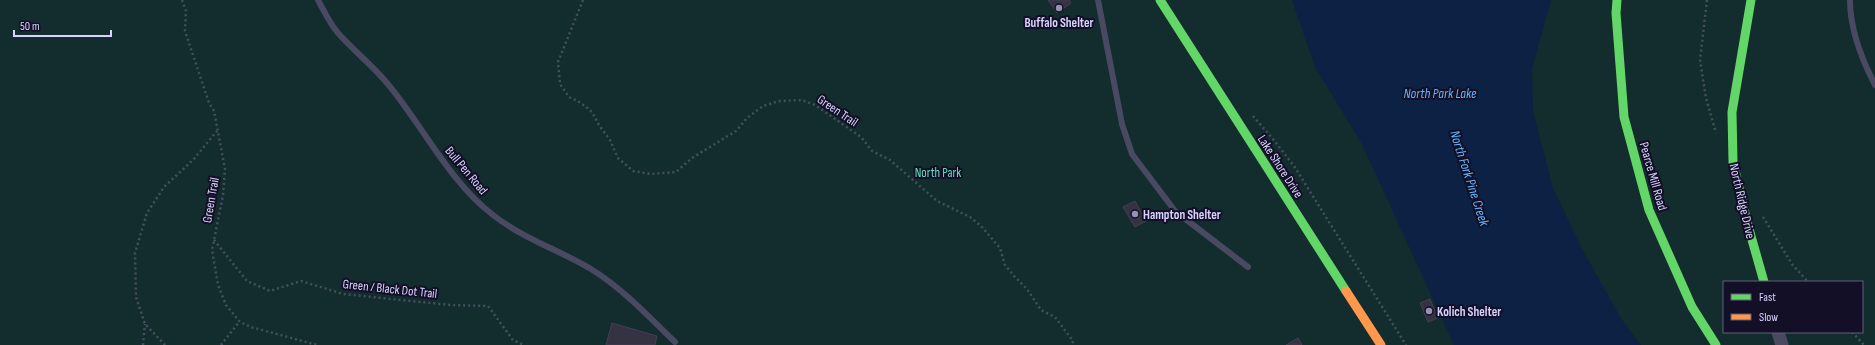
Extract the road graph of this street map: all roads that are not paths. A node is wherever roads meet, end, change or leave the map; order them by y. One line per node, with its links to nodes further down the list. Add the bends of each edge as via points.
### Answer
1 (318, 0): 11 (lane, Bull Pen Road, via 337,32 386,82 470,194 493,215 515,229 591,269 615,286)
2 (1098, 0): 8 (lane, via 1122,124 1132,154 1175,211)
3 (1160, 0): 12 (street, Lake Shore Drive)
4 (1617, 0): 13 (street, Pearce Mill Road, via 1624,117 1649,210 1692,307)
5 (1751, 0): 9 (street, North Ridge Drive, via 1732,112 1733,162)
6 (1850, 0): 7 (lane, via 1850,13 1861,57)
7 (1875, 85)
8 (1248, 267)
9 (1764, 281)
10 (1778, 333): 14 (street)
11 (675, 342)
12 (1382, 345)
13 (1716, 345)
14 (1782, 345)

